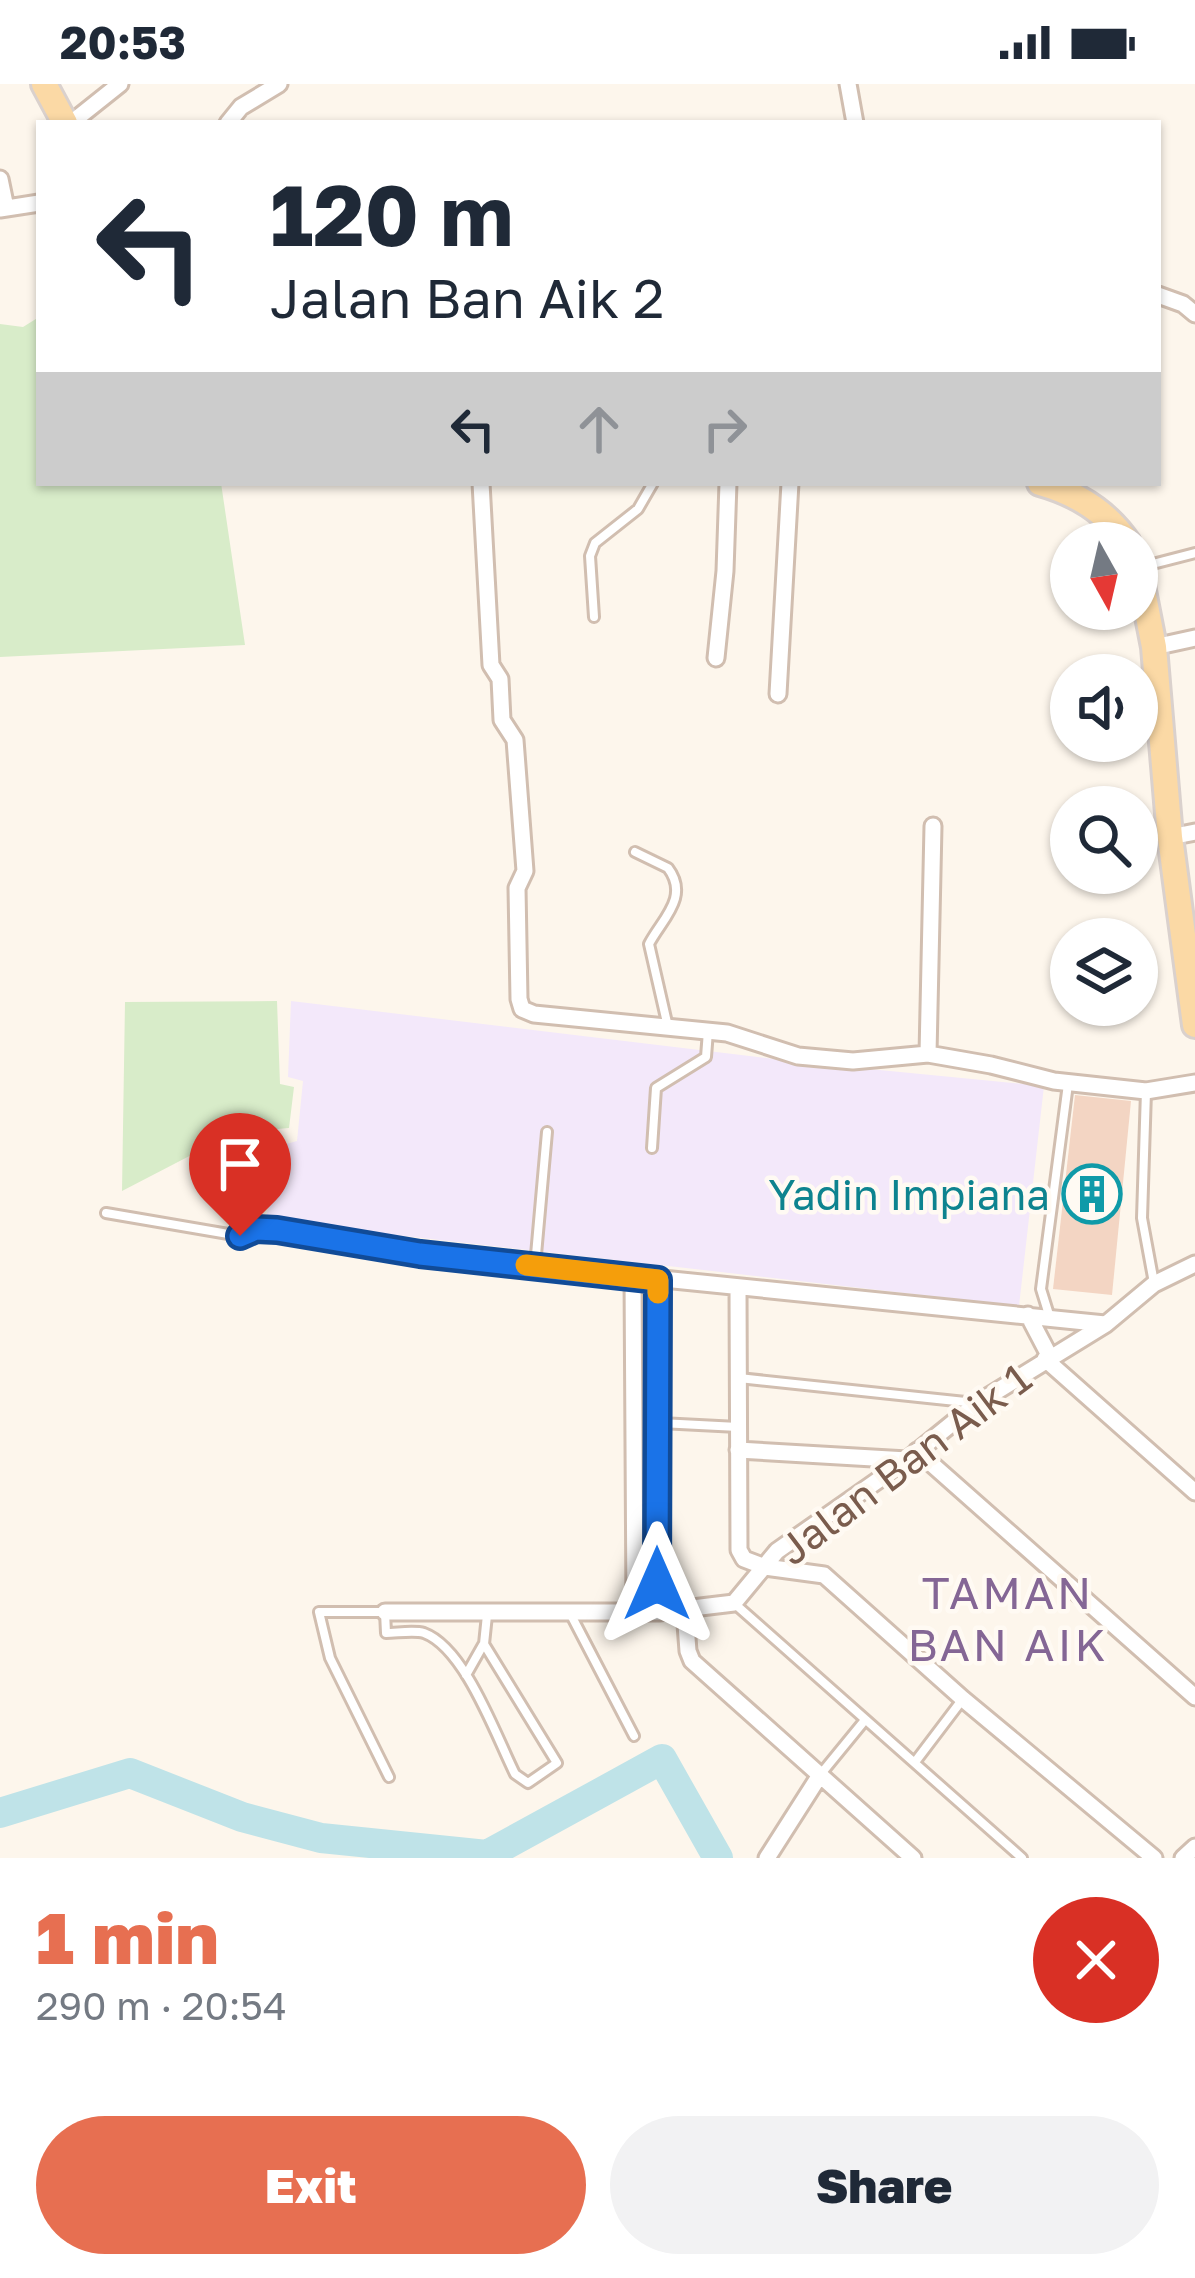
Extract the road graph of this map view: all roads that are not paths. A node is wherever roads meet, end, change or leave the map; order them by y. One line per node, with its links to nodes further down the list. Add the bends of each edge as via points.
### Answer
1 (44, 84): 5 (main road)
2 (120, 84): 6 (street)
3 (279, 84): 7 (street)
4 (848, 84): 8 (street)
5 (66, 120)
6 (72, 120)
7 (230, 120)
8 (854, 120)
9 (0, 179): 11 (street)
10 (36, 203): 11 (street)
11 (3, 208)
12 (1161, 296): 13 (street)
13 (1195, 314)
14 (482, 486): 33 (street, via 491,665 502,720 515,740 525,872 517,888 518,999 534,1014)
15 (651, 486): 22 (lane, via 638,509 595,543)
16 (728, 486): 26 (street)
17 (790, 486): 27 (street)
18 (1051, 486): 19 (main road)
19 (1114, 522)
20 (1195, 553): 21 (lane)
21 (1158, 560)
22 (594, 617)
23 (1151, 630): 25 (main road)
24 (1195, 638): 25 (street)
25 (1154, 647): 29 (main road)
26 (716, 658)
27 (778, 694)
28 (933, 826): 35 (street)
29 (1182, 834): 31 (main road)
30 (635, 852): 33 (lane, via 668,868 678,891 649,944)
31 (1192, 983): 32 (main road)
32 (1195, 1025)
33 (668, 1029): 34 (street)
34 (708, 1031): 35 (street, via 798,1056); 40 (lane, via 706,1057 656,1088)
35 (928, 1054): 36 (street)
36 (1068, 1083): 38 (street); 49 (lane, via 1041,1289)
37 (1195, 1083): 38 (street)
38 (1146, 1091): 46 (lane, via 1142,1218)
39 (547, 1132): 43 (lane)
40 (652, 1148)
41 (106, 1213): 43 (lane, via 240,1236 277,1230)
42 (1195, 1264): 46 (street, Jalan Ban Aik 1)
43 (536, 1266): 44 (street)
44 (633, 1276): 45 (street); 62 (street)
45 (658, 1280): 47 (street); 54 (street)
46 (1154, 1284): 50 (street, Jalan Ban Aik 1)
47 (739, 1288): 48 (street); 52 (street)
48 (1028, 1315): 49 (street); 51 (street)
49 (1050, 1318): 50 (street)
50 (1106, 1324): 51 (street, Jalan Ban Aik 1)
51 (1048, 1358): 53 (street, Jalan Ban Aik 1); 58 (street)
52 (738, 1378): 53 (lane); 55 (street)
53 (976, 1404): 57 (street, Jalan Ban Aik 1)
54 (658, 1423): 55 (lane); 66 (street)
55 (738, 1427): 56 (street)
56 (738, 1450): 57 (street); 59 (street, via 739,1550)
57 (912, 1455): 59 (street, Jalan Ban Aik 1); 69 (street)
58 (1195, 1492)
59 (765, 1567): 60 (street, Jalan Ban Aik 1); 70 (street, via 824,1575)
60 (734, 1603): 64 (street); 71 (lane)
61 (569, 1610): 62 (street); 63 (street); 72 (lane)
62 (634, 1610): 66 (street)
63 (488, 1611): 65 (street); 67 (lane)
64 (685, 1611): 66 (street); 74 (street, via 692,1661)
65 (385, 1612): 68 (lane, via 386,1633 423,1633); 75 (lane, via 319,1612 330,1658)
66 (659, 1612)
67 (484, 1644): 68 (lane); 68 (lane, via 557,1763 528,1783 515,1774)
68 (466, 1675)
69 (1195, 1697)
70 (962, 1699): 73 (lane); 80 (street)
71 (865, 1720): 73 (lane); 74 (lane)
72 (634, 1736)
73 (915, 1762): 79 (lane)
74 (820, 1775): 77 (street); 78 (street)
75 (388, 1777)
76 (1195, 1846): 81 (street)
77 (766, 1858)
78 (913, 1858)
79 (1022, 1858)
80 (1154, 1858)
81 (1183, 1858)

